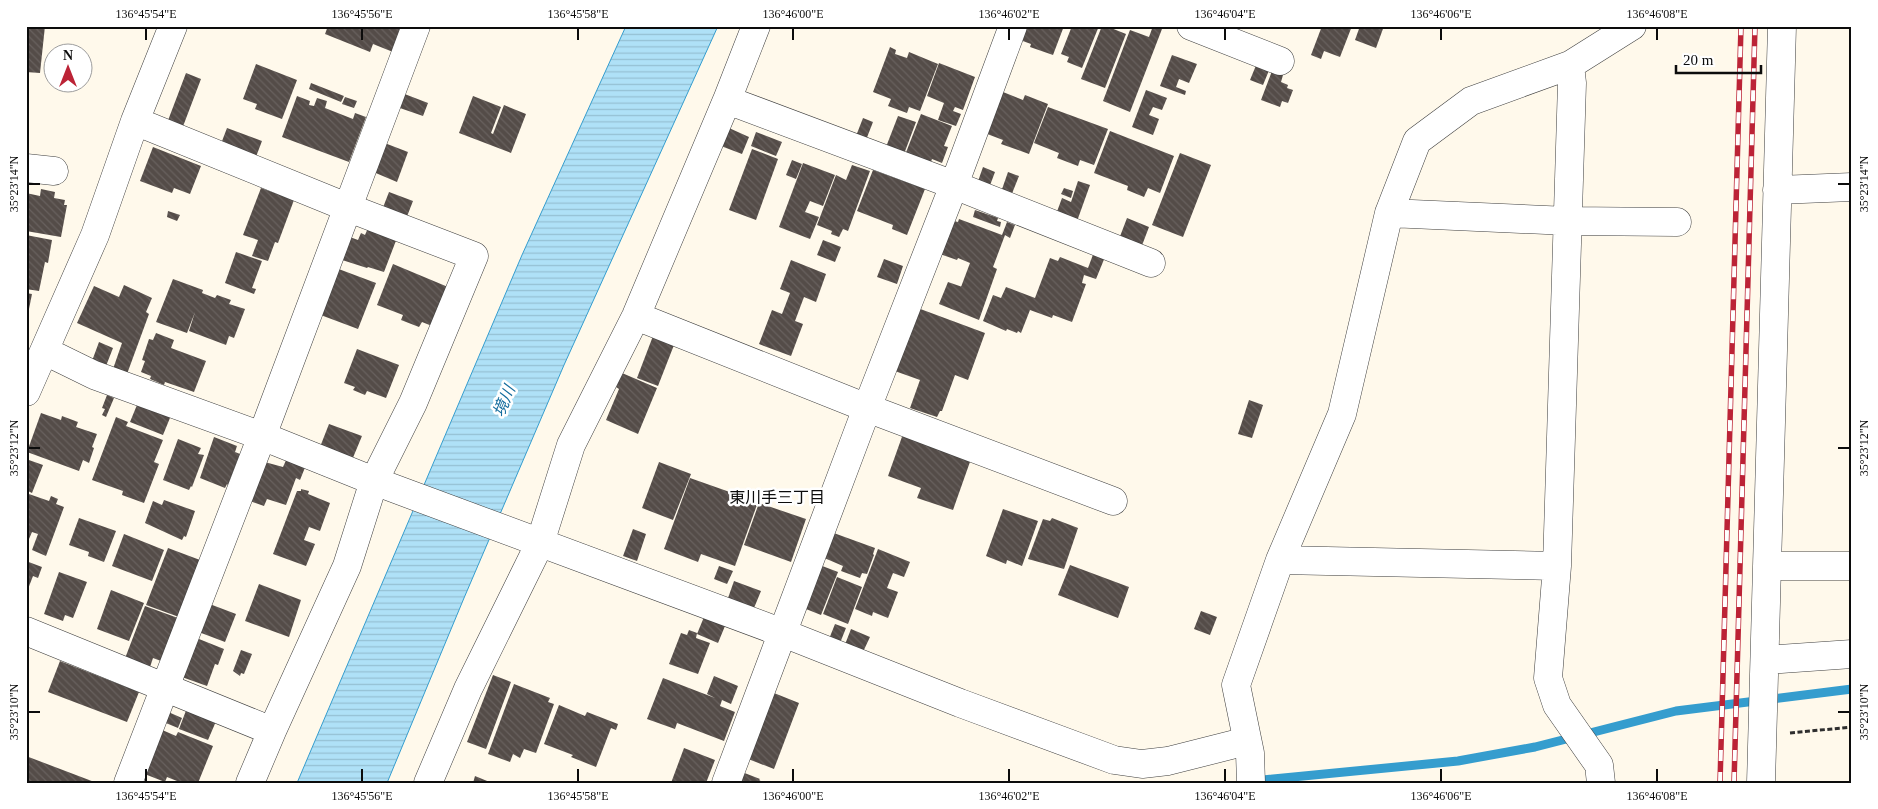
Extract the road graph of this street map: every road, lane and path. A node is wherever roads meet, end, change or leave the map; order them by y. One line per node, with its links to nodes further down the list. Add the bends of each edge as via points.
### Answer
1 (172, 26): 11 (street)
2 (416, 26): 17 (street)
3 (756, 26): 10 (street)
4 (1013, 26): 14 (street)
5 (1191, 26): 8 (street)
6 (1632, 26): 9 (street)
7 (1782, 26): 16 (street)
8 (1280, 61)
9 (1570, 65): 18 (street, via 1471,101 1417,141); 19 (street)
10 (727, 100): 14 (street); 22 (street)
11 (135, 121): 17 (street); 23 (street, via 95,235)
12 (26, 168): 13 (street)
13 (54, 171)
14 (954, 184): 21 (street); 25 (street)
15 (1852, 187): 16 (street)
16 (1777, 190): 32 (street)
17 (349, 208): 26 (street); 27 (street, via 474,256)
18 (1389, 212): 19 (street); 30 (street, via 1342,414)
19 (1568, 221): 20 (street); 31 (street)
20 (1677, 222)
21 (1151, 263)
22 (636, 316): 25 (street); 29 (street, via 571,446)
23 (45, 351): 24 (street); 26 (street, via 94,375)
24 (26, 392)
25 (868, 408): 28 (street); 35 (street)
26 (262, 436): 27 (street); 38 (street)
27 (383, 484): 29 (street); 41 (street)
28 (1113, 501)
29 (530, 539): 35 (street); 46 (street)
30 (1280, 560): 31 (street); 42 (street, via 1236,685)
31 (1557, 566): 43 (street, via 1548,678 1557,704)
32 (1767, 566): 33 (street); 37 (street)
33 (1852, 566)
34 (26, 631): 38 (street)
35 (783, 633): 42 (street, via 1114,760 1142,764); 47 (street)
36 (1852, 654): 37 (street)
37 (1764, 669): 40 (street)
38 (165, 688): 41 (street); 44 (street)
39 (1852, 727): 40 (path)
40 (1763, 730): 49 (street)
41 (272, 731): 45 (street)
42 (1249, 747): 48 (street)
43 (1595, 778)
44 (128, 783)
45 (250, 783)
46 (428, 783)
47 (726, 783)
48 (1251, 783)
49 (1761, 783)

